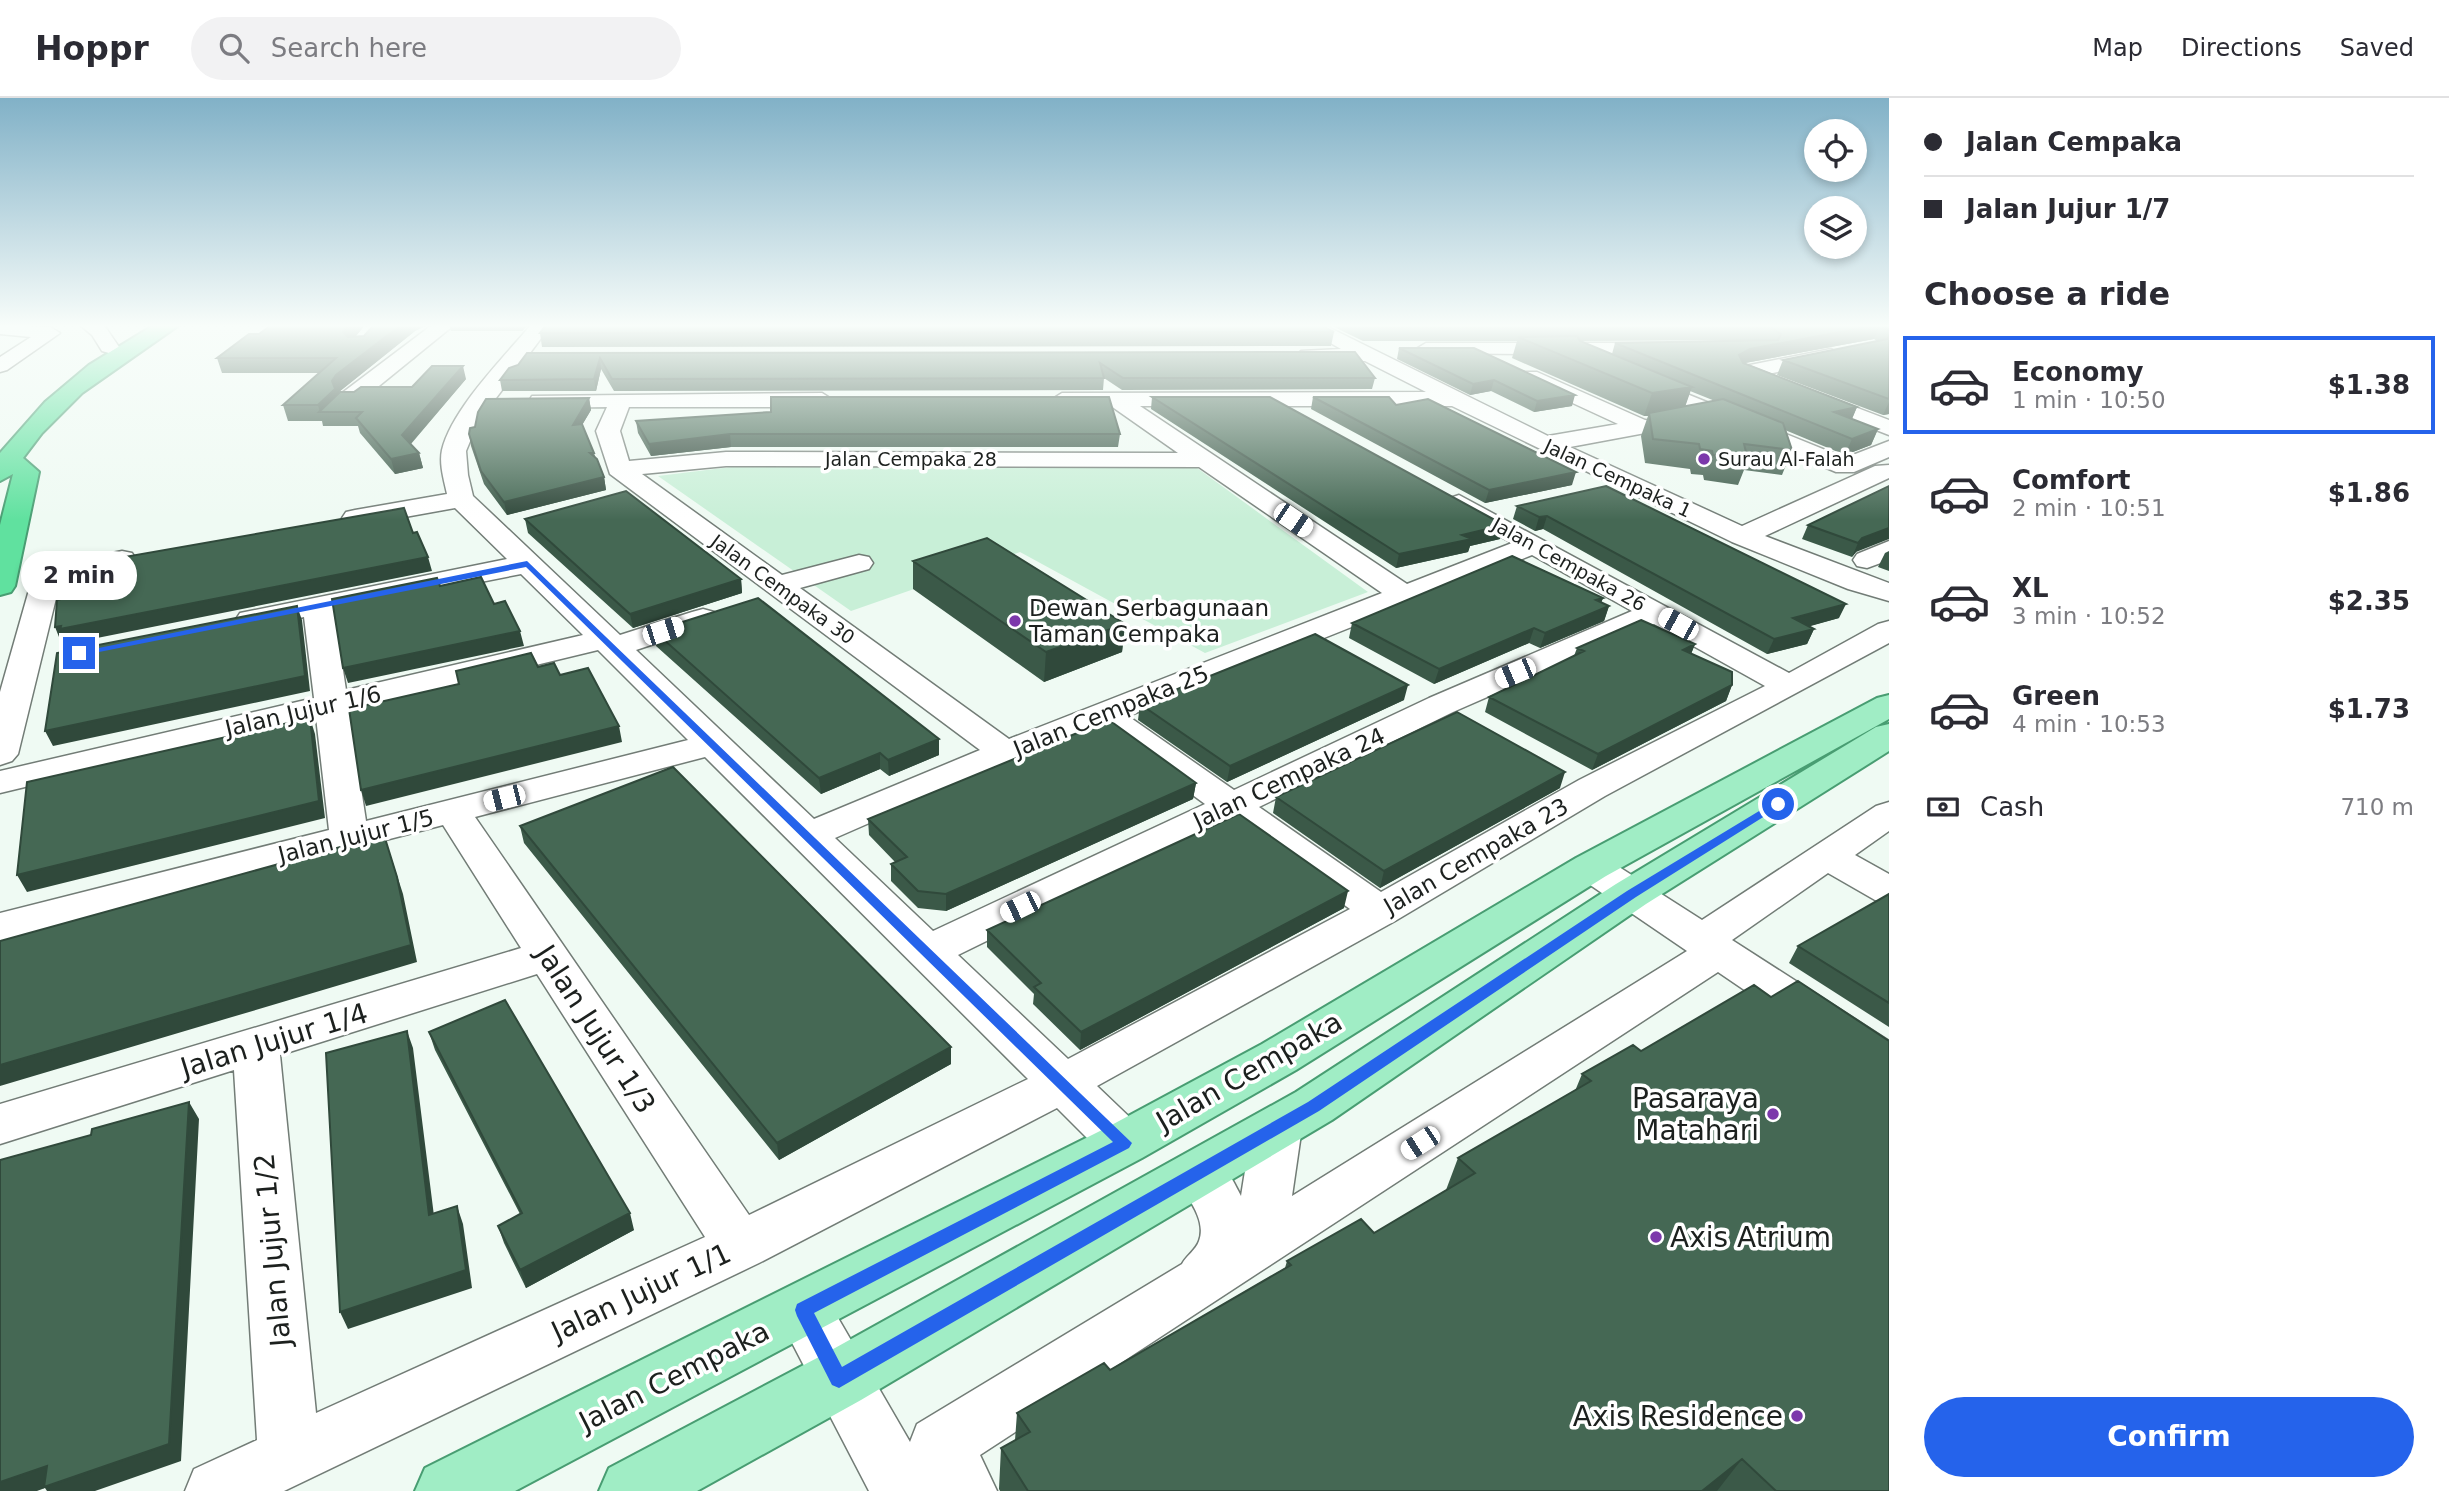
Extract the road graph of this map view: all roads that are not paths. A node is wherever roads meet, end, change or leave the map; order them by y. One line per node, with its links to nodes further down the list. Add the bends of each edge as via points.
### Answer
1 (51, 390): 25 (highway)
2 (74, 390): 25 (highway)
3 (360, 390): 10 (street)
4 (491, 390): 16 (street)
5 (1436, 390): 11 (street, Jalan Cempaka 1)
6 (1559, 390): 21 (street)
7 (1662, 390): 19 (street)
8 (1745, 390): 18 (street)
9 (1791, 390): 22 (street)
10 (350, 398)
11 (1454, 399): 15 (street); 23 (street, Jalan Cempaka 1)
12 (849, 400): 17 (street)
13 (1036, 400): 14 (street)
14 (1116, 400): 15 (street); 26 (street)
15 (1275, 400): 20 (street)
16 (483, 401): 17 (street); 32 (street, via 454,449 453,472)
17 (621, 401): 29 (street, via 608,431)
18 (1777, 407): 19 (street); 24 (street)
19 (1722, 415): 21 (street); 24 (street, via 1845,467)
20 (1324, 427)
21 (1642, 427): 23 (street)
22 (1889, 428)
23 (1545, 444): 28 (street, Jalan Cempaka 1)
24 (1889, 446)
25 (3, 456): 42 (highway, via 26,472)
26 (1204, 460): 29 (street, Jalan Cempaka 28, via 887,447 726,458); 45 (street)
27 (1889, 469): 36 (street)
28 (1628, 483): 31 (street); 36 (street, Jalan Cempaka 1)
29 (627, 485): 43 (street, Jalan Cempaka 30)
30 (1433, 488): 34 (street, Jalan Cempaka 26)
31 (1588, 492)
32 (461, 499): 35 (street); 40 (street, via 505,527)
33 (1521, 506): 34 (street)
34 (1482, 515): 37 (street, Jalan Cempaka 26)
35 (328, 523)
36 (1742, 536): 41 (street, Jalan Cempaka 1)
37 (1534, 544): 45 (street, Jalan Cempaka 25); 48 (street, Jalan Cempaka 26)
38 (141, 556): 64 (street, via 57,572 46,583 40,661)
39 (859, 563): 43 (street, Jalan Jujur 1/6)
40 (527, 564): 47 (street); 52 (street)
41 (1871, 564): 44 (street, Jalan Cempaka 1); 46 (street, Jalan Cempaka 1)
42 (0, 586)
43 (783, 588): 52 (street, Jalan Jujur 1/6, via 737,607); 63 (street, Jalan Cempaka 30)
44 (1889, 592)
45 (1404, 595): 51 (street, Jalan Cempaka 25)
46 (1889, 601)
47 (318, 606): 49 (street); 56 (street)
48 (1656, 612): 55 (street, Jalan Cempaka 26); 57 (street, Jalan Cempaka 24)
49 (225, 624)
50 (1889, 630): 55 (street, Jalan Cempaka 23)
51 (1309, 632): 53 (street); 59 (street, Jalan Cempaka 25)
52 (610, 643): 56 (street, Jalan Jujur 1/6); 62 (street)
53 (1345, 652)
54 (1405, 685): 57 (street)
55 (1789, 686): 67 (street, Jalan Cempaka 23)
56 (331, 704): 66 (street, Jalan Jujur 1/6); 72 (street)
57 (1441, 705): 60 (street); 68 (street, Jalan Cempaka 24)
58 (1889, 705): 74 (main road, Jalan Cempaka)
59 (1102, 714): 63 (street, Jalan Cempaka 25); 68 (street)
60 (1476, 724)
61 (1889, 735): 76 (main road)
62 (713, 744): 69 (street, Jalan Jujur 1/5); 71 (street)
63 (1006, 753): 71 (street, Jalan Cempaka 25)
64 (0, 754)
65 (1558, 769): 67 (street)
66 (0, 782)
67 (1592, 788): 77 (street, Jalan Cempaka 23)
68 (1230, 806): 77 (street); 80 (street, Jalan Cempaka 24)
69 (452, 811): 72 (street, Jalan Jujur 1/5); 81 (street, Jalan Jujur 1/3)
70 (1889, 814): 73 (street)
71 (807, 836): 80 (street)
72 (349, 838): 78 (street, Jalan Jujur 1/5)
73 (1828, 856): 75 (street); 79 (street)
74 (1591, 867): 76 (street); 87 (main road, Jalan Cempaka, via 1279,1057)
75 (1889, 891)
76 (1631, 894): 79 (street); 86 (main road)
77 (1380, 911): 84 (street, Jalan Cempaka 23)
78 (0, 927)
79 (1710, 946): 83 (street); 89 (street)
80 (927, 952): 84 (street)
81 (548, 955): 82 (street, Jalan Jujur 1/4); 90 (street, Jalan Jujur 1/3)
82 (256, 1045): 85 (street, Jalan Jujur 1/4); 94 (street, Jalan Jujur 1/2)
83 (1889, 1064)
84 (1063, 1083): 87 (street); 90 (street, Jalan Jujur 1/1)
85 (0, 1124)
86 (1277, 1127): 88 (main road); 89 (street)
87 (1124, 1143): 92 (main road, Jalan Cempaka)
88 (1198, 1173): 91 (street, via 1215,1194 1226,1235 1223,1250); 93 (main road)
89 (1259, 1245): 91 (street)
90 (740, 1246): 94 (street, Jalan Jujur 1/1)
91 (1198, 1284): 99 (street, via 939,1446)
92 (803, 1310): 93 (street); 96 (main road, Jalan Cempaka)
93 (839, 1379): 97 (main road); 98 (street)
94 (289, 1455): 95 (street, Jalan Jujur 1/1)
95 (216, 1491)
96 (447, 1491)
97 (632, 1491)
98 (903, 1491)
99 (966, 1491)

